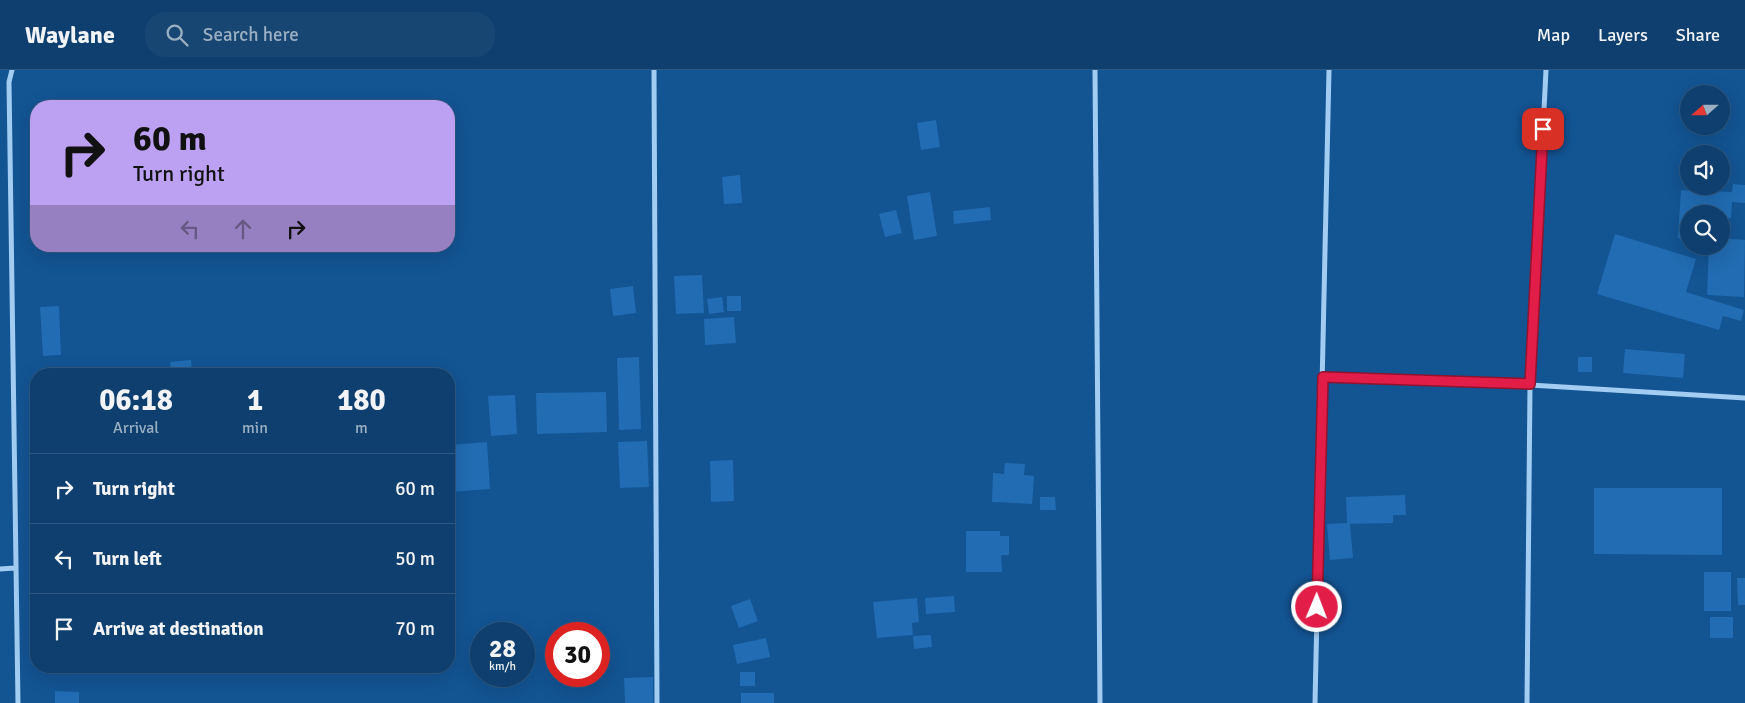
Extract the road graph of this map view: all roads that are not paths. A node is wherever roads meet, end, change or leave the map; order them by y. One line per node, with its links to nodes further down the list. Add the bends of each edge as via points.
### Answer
1 (12, 70): 9 (street, via 9,82)
2 (654, 70): 12 (street)
3 (1095, 70): 13 (street)
4 (1329, 70): 6 (street)
5 (1546, 70): 7 (street)
6 (1323, 377): 7 (street); 14 (street)
7 (1530, 384): 8 (street); 15 (street)
8 (1745, 398)
9 (15, 568): 10 (street); 11 (street)
10 (0, 569)
11 (18, 703)
12 (657, 703)
13 (1100, 703)
14 (1315, 703)
15 (1527, 703)

